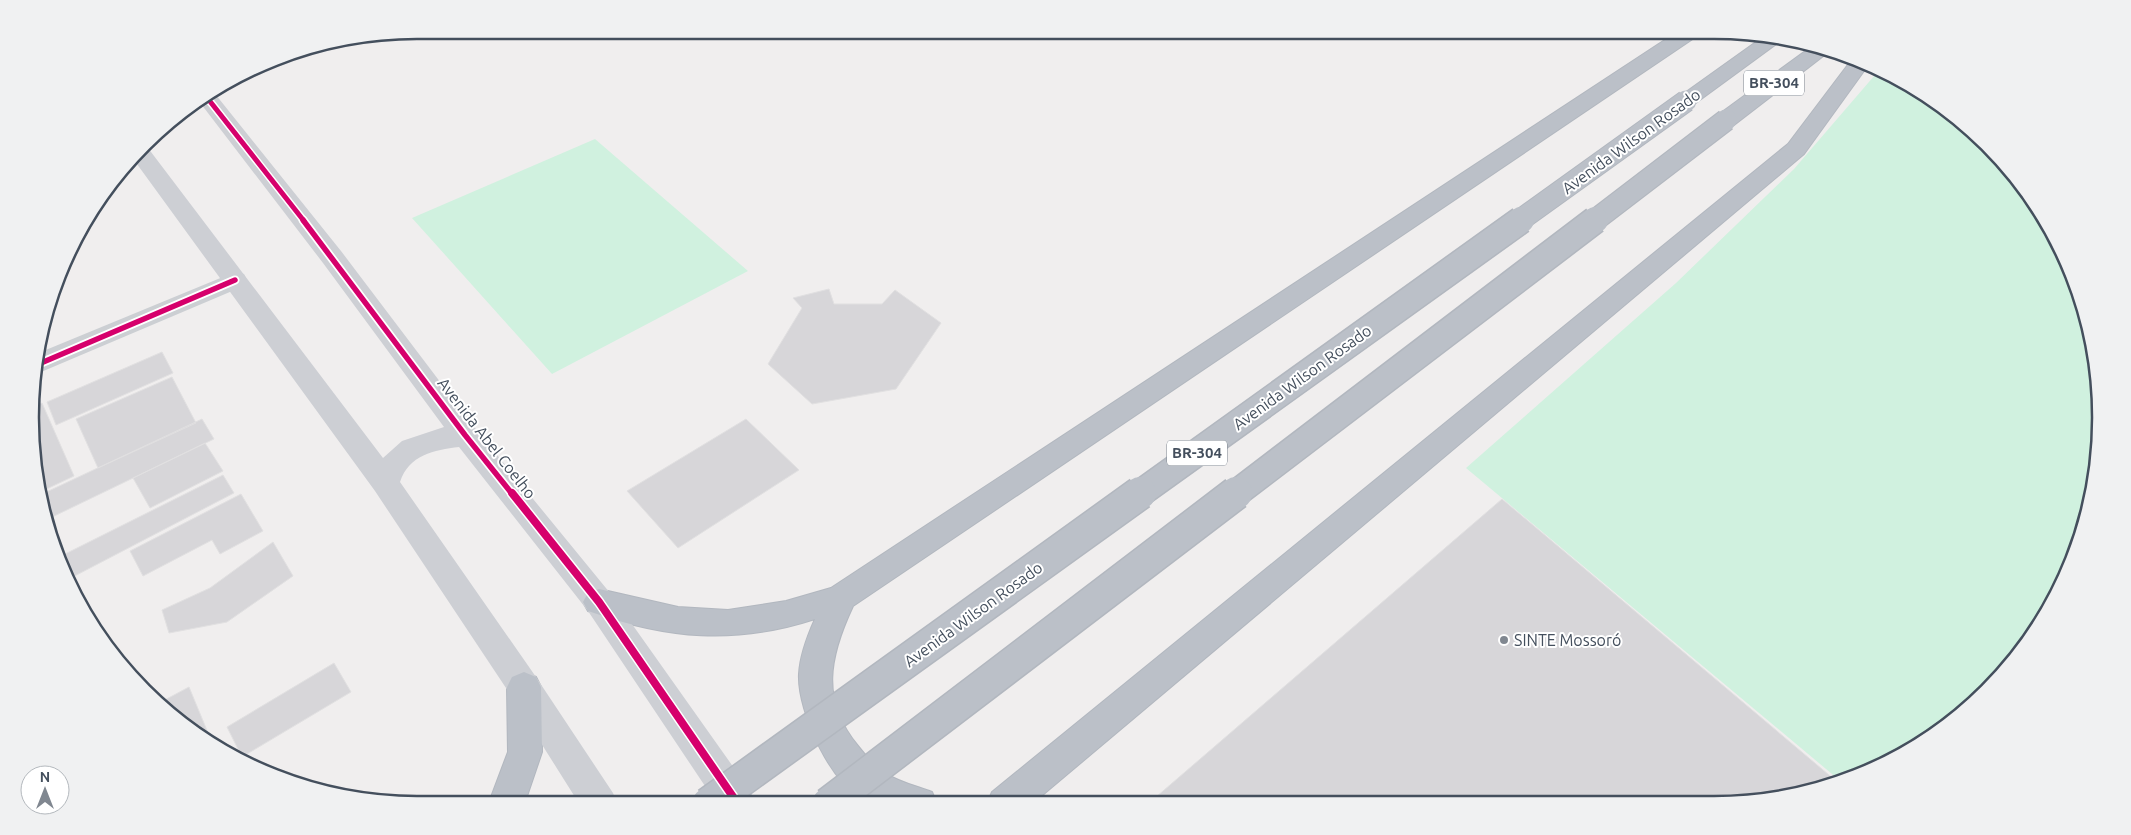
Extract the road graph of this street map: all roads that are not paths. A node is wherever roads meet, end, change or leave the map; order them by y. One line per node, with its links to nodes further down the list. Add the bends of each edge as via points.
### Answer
1 (1680, 39): 11 (highway)
2 (1767, 43): 16 (highway, Avenida Wilson Rosado / BR-304, bridge)
3 (1815, 53): 18 (highway, BR-304, bridge)
4 (1856, 67): 20 (highway, via 1796,150)
5 (210, 101): 9 (street, Avenida Abel Coelho)
6 (143, 157): 7 (street)
7 (235, 280): 8 (street); 10 (street)
8 (43, 362)
9 (465, 435): 10 (street, via 439,438 408,451 389,469); 12 (street, Avenida Abel Coelho)
10 (385, 483): 13 (street)
11 (842, 598): 12 (highway, via 801,612 729,623 688,622); 19 (highway, via 826,629 817,659 817,702 823,723 843,755 866,781)
12 (599, 602): 17 (street, Avenida Abel Coelho)
13 (524, 687): 14 (highway, via 525,752); 15 (street)
14 (509, 796)
15 (595, 796)
16 (719, 796)
17 (732, 796)
18 (839, 796)
19 (891, 796)
20 (1015, 796)

